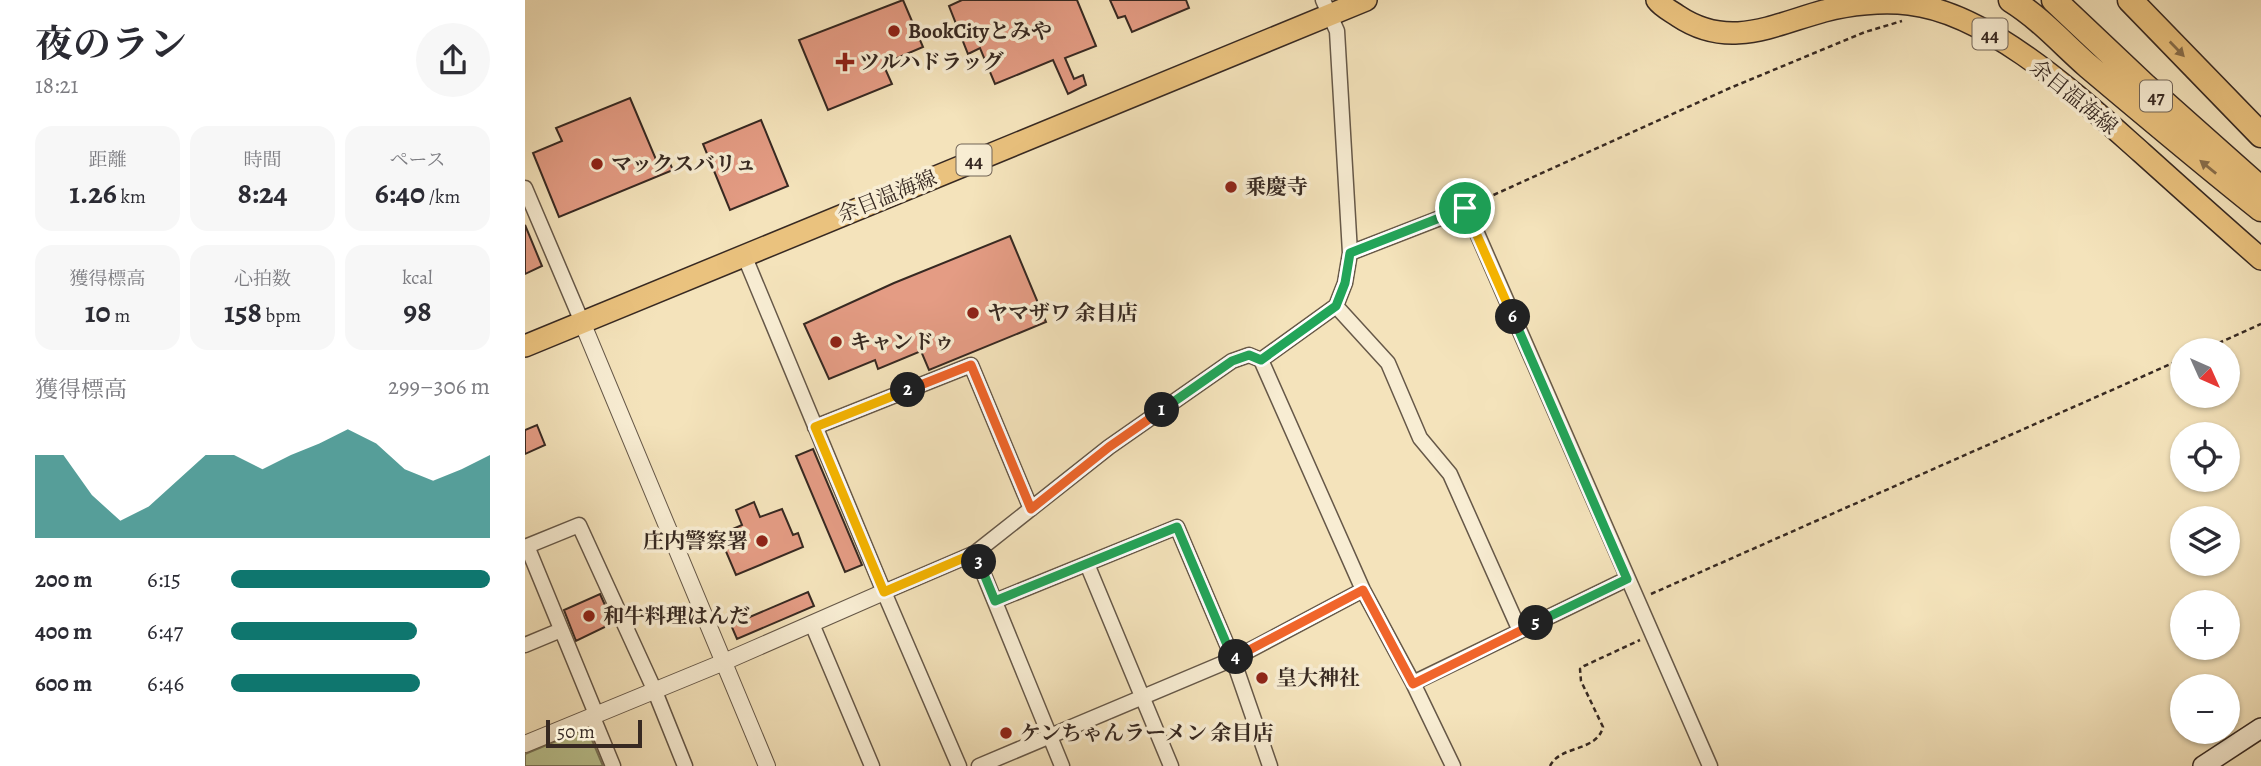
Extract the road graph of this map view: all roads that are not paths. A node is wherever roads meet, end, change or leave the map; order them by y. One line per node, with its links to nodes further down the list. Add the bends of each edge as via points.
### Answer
1 (1366, 0): 7 (main road, 余目温海線 / 44)
2 (1657, 0): 15 (main road, 余目温海線 / 44, via 1692,25 1730,34 1773,29 1826,10 1870,4 1908,4 1970,23 2030,59)
3 (2011, 0): 12 (highway, one-way to 3)
4 (2055, 0): 11 (highway, 47)
5 (2071, 0): 9 (highway, 47)
6 (2130, 0): 8 (highway, one-way to 8)
7 (1326, 7): 13 (street, via 1338,31); 14 (main road, 余目温海線 / 44)
8 (2261, 135)
9 (2261, 168)
10 (525, 188): 17 (street)
11 (2261, 189)
12 (2261, 209)
13 (1350, 253): 16 (street); 25 (street, via 1465,208)
14 (744, 255): 17 (main road, 余目温海線 / 44); 20 (street)
15 (2261, 259)
16 (1336, 306): 19 (street); 31 (street, via 1388,363 1420,438 1450,474)
17 (582, 322): 18 (main road, 余目温海線 / 44); 34 (street)
18 (525, 346)
19 (1261, 360): 21 (street, via 1249,355 1232,361 1109,447); 26 (street)
20 (815, 427): 21 (street, via 971,365); 27 (street)
21 (1031, 509): 23 (street)
22 (526, 547): 30 (street); 36 (street, via 579,525)
23 (975, 553): 27 (street); 28 (street)
24 (1087, 564): 28 (street); 33 (street, via 1177,527); 37 (street)
25 (1627, 579): 31 (street); 52 (street)
26 (1363, 590): 33 (street); 35 (street)
27 (884, 592): 29 (street); 42 (street)
28 (995, 601): 40 (street)
29 (812, 624): 34 (street); 46 (street)
30 (561, 630): 32 (street); 38 (street)
31 (1520, 631): 35 (street)
32 (525, 645)
33 (1233, 659): 37 (street); 50 (street)
34 (724, 663): 36 (street); 45 (street)
35 (1413, 684): 51 (street)
36 (654, 690): 38 (street); 44 (street)
37 (1142, 698): 40 (street); 49 (street)
38 (594, 715): 41 (street); 43 (street)
39 (2259, 734): 53 (main road)
40 (1050, 738): 47 (street); 48 (street)
41 (525, 744)
42 (956, 765)
43 (613, 766)
44 (685, 766)
45 (767, 766)
46 (872, 766)
47 (979, 766)
48 (1062, 766)
49 (1171, 766)
50 (1270, 766)
51 (1453, 766)
52 (1710, 766)
53 (2203, 766)

